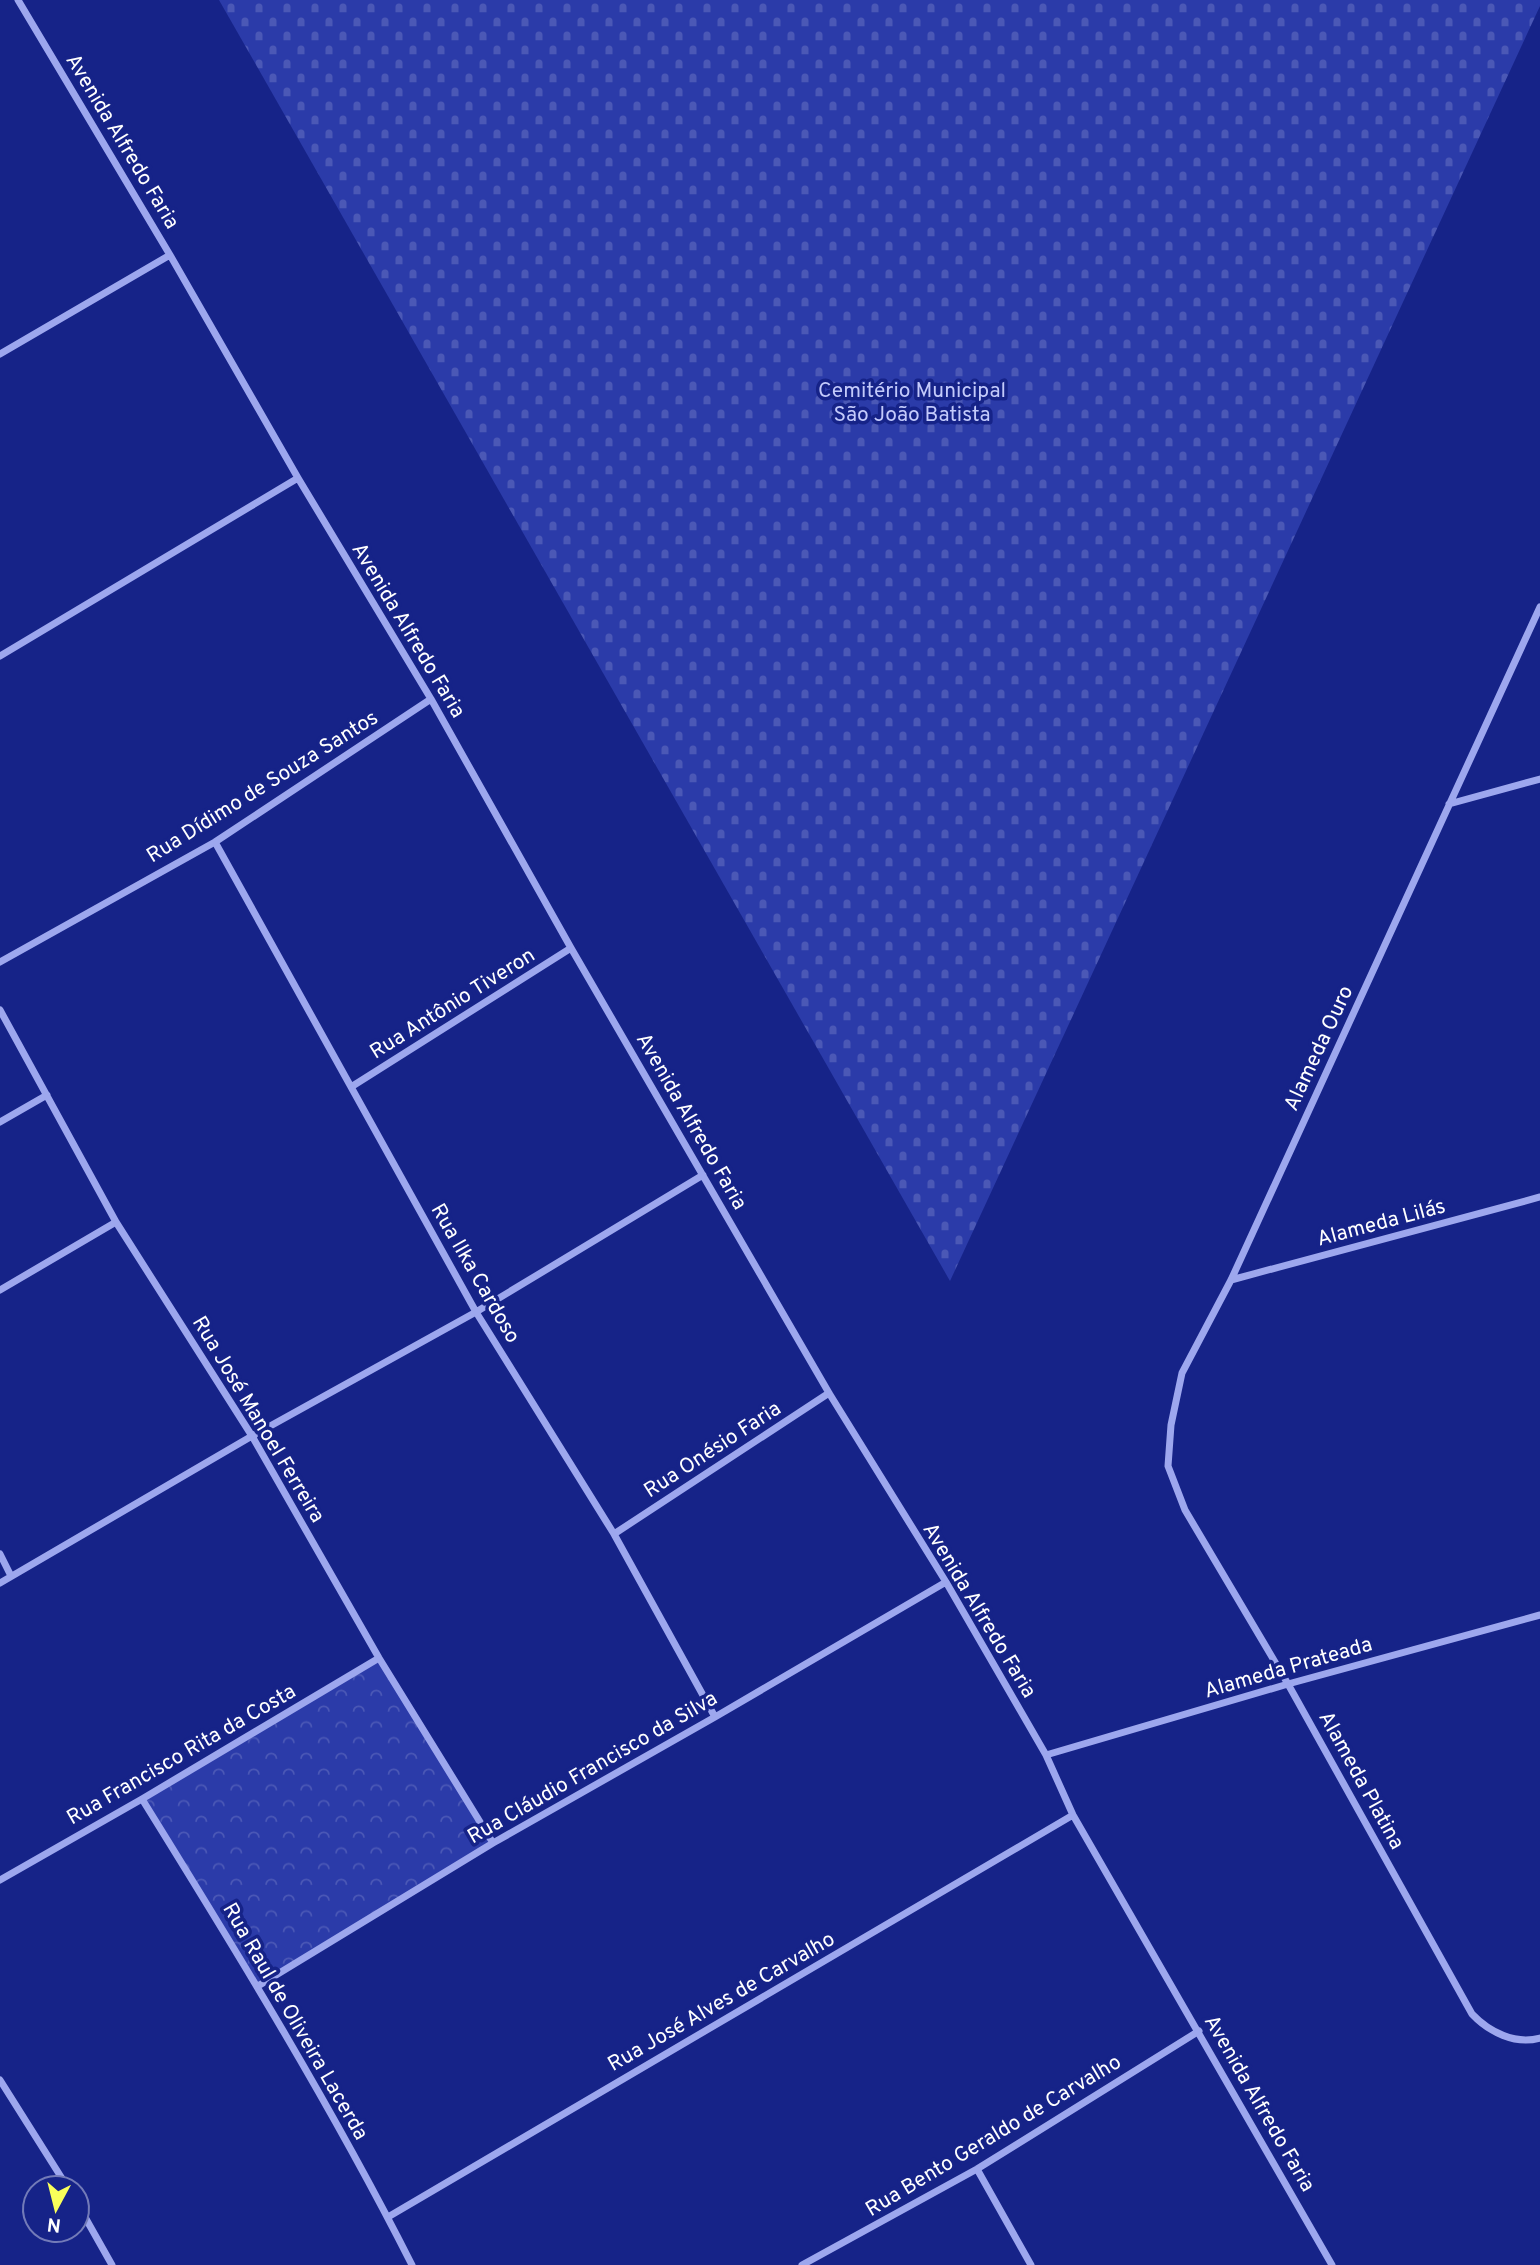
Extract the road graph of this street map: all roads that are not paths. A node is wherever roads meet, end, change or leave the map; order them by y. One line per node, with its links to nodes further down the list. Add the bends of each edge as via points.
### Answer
1 (18, 0): 2 (street, Avenida Alfredo Faria)
2 (170, 255): 3 (street); 4 (street, Avenida Alfredo Faria)
3 (0, 355)
4 (298, 478): 6 (street); 7 (street, Avenida Alfredo Faria)
5 (1540, 607): 9 (street, Alameda Ouro)
6 (0, 656)
7 (431, 699): 10 (street, Rua Dídimo de Souza Santos); 11 (street, Avenida Alfredo Faria)
8 (1540, 779): 9 (street)
9 (1450, 804): 20 (street, Alameda Ouro)
10 (215, 842): 12 (street, Rua Dídimo de Souza Santos); 14 (street, Rua Ilka Cardoso)
11 (571, 948): 14 (street, Rua Antônio Tiveron); 17 (street, Avenida Alfredo Faria)
12 (0, 962)
13 (0, 1010): 15 (street, Rua José Manoel Ferreira)
14 (351, 1087): 22 (street, Rua Ilka Cardoso)
15 (47, 1096): 16 (street); 19 (street, Rua José Manoel Ferreira)
16 (0, 1122)
17 (703, 1175): 22 (street); 23 (street, Avenida Alfredo Faria)
18 (1540, 1197): 20 (street, Alameda Lilás)
19 (116, 1222): 21 (street); 24 (street, Rua José Manoel Ferreira)
20 (1231, 1280): 25 (street, Alameda Ouro, via 1182,1373 1171,1425 1168,1466)
21 (0, 1290)
22 (476, 1312): 24 (street); 26 (street, Rua Ilka Cardoso)
23 (829, 1393): 26 (street, Rua Onésio Faria); 29 (street, Avenida Alfredo Faria)
24 (252, 1436): 28 (street); 32 (street, Rua José Manoel Ferreira)
25 (1185, 1510): 33 (street, Alameda Platina)
26 (614, 1534): 34 (street, Rua Ilka Cardoso)
27 (0, 1553): 28 (street)
28 (11, 1576): 30 (street)
29 (946, 1582): 34 (street, Rua Cláudio Francisco da Silva); 35 (street, Avenida Alfredo Faria)
30 (0, 1583)
31 (1540, 1615): 33 (street, Alameda Prateada)
32 (379, 1657): 36 (street, Rua Francisco Rita da Costa); 38 (street, Rua José Manoel Ferreira)
33 (1288, 1684): 35 (street, Alameda Prateada); 42 (street, Alameda Platina, via 1472,2014 1485,2027 1508,2037)
34 (715, 1717): 38 (street, Rua Cláudio Francisco da Silva)
35 (1046, 1755): 37 (street, Avenida Alfredo Faria)
36 (142, 1799): 39 (street, Rua Francisco Rita da Costa); 40 (street, Rua Raul de Oliveira Lacerda)
37 (1073, 1815): 41 (street, Avenida Alfredo Faria); 46 (street, Rua José Alves de Carvalho)
38 (493, 1843): 40 (street, Rua Cláudio Francisco da Silva)
39 (0, 1880)
40 (258, 1986): 46 (street, Rua Raul de Oliveira Lacerda)
41 (1199, 2031): 44 (street, Rua Bento Geraldo de Carvalho); 48 (street, Avenida Alfredo Faria)
42 (1540, 2038)
43 (0, 2080): 45 (street)
44 (977, 2169): 51 (street, Rua Bento Geraldo de Carvalho); 52 (street)
45 (59, 2174)
46 (388, 2217): 50 (street, Rua Raul de Oliveira Lacerda)
47 (91, 2228): 49 (street)
48 (1332, 2264)
49 (112, 2265)
50 (412, 2265)
51 (802, 2265)
52 (1031, 2265)

